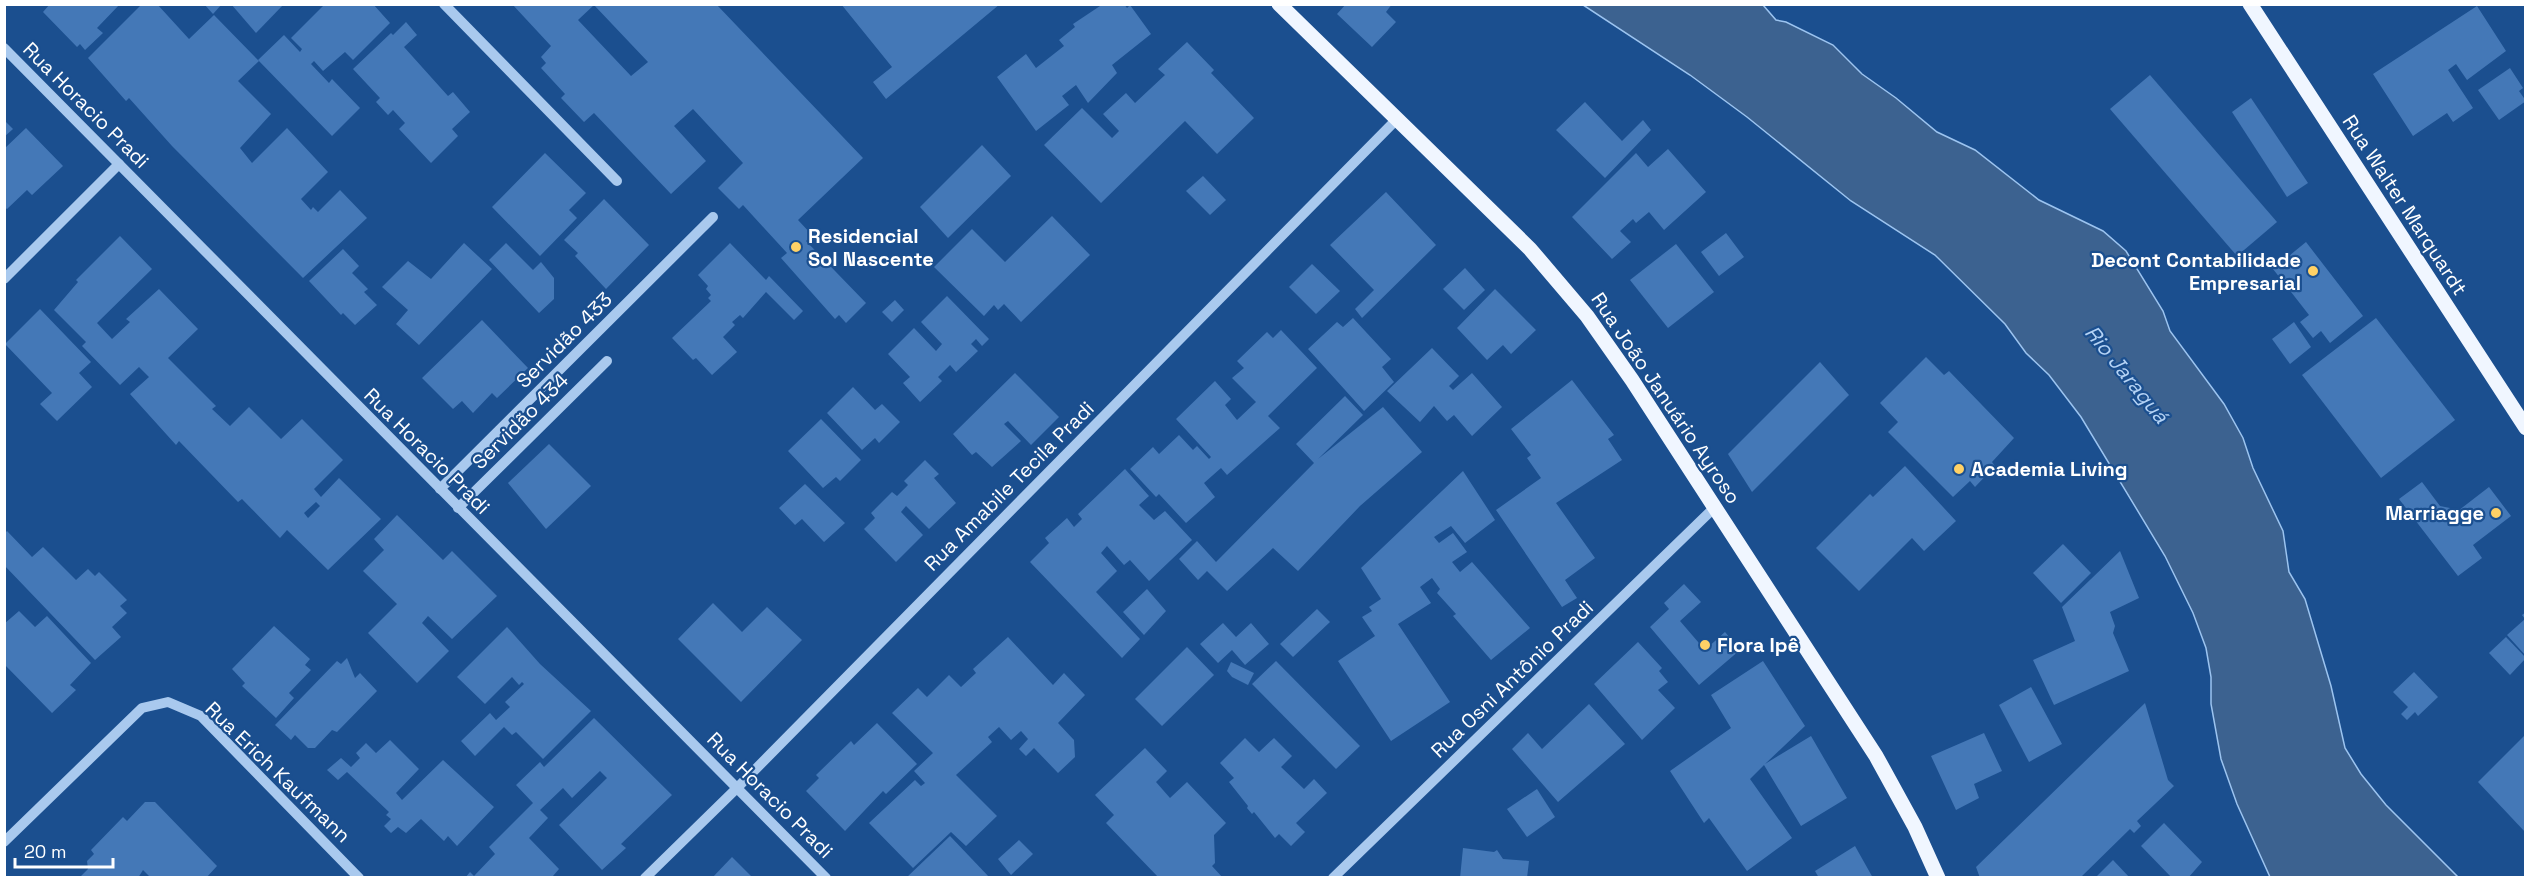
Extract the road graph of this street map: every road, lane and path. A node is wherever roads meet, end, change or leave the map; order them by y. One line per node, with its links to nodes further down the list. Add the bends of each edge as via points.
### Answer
1 (444, 4): 7 (street)
2 (1279, 4): 5 (main road, Rua João Januário Ayroso)
3 (2250, 4): 11 (main road, Rua Walter Marquardt)
4 (4, 48): 6 (street, Rua Horacio Pradi)
5 (1397, 119): 13 (main road, Rua João Januário Ayroso, via 1530,249 1587,316); 15 (street, Rua Amabile Tecila Pradi)
6 (119, 164): 9 (street); 12 (street, Rua Horacio Pradi)
7 (617, 180)
8 (713, 217): 12 (street, Servidão 433)
9 (4, 279)
10 (607, 361): 14 (street, Servidão 434)
11 (2526, 428)
12 (440, 489): 14 (street, Rua Horacio Pradi)
13 (1715, 507): 20 (street, Rua Osni Antônio Pradi); 21 (main road, Rua João Januário Ayroso, via 1876,756)
14 (458, 508): 15 (street, Rua Horacio Pradi)
15 (737, 788): 18 (street, Rua Amabile Tecila Pradi); 19 (street, Rua Horacio Pradi)
16 (4, 842): 17 (street, Rua Erich Kaufmann, via 142,708 168,702 201,716)
17 (359, 878)
18 (645, 878)
19 (826, 878)
20 (1332, 878)
21 (1938, 878)

